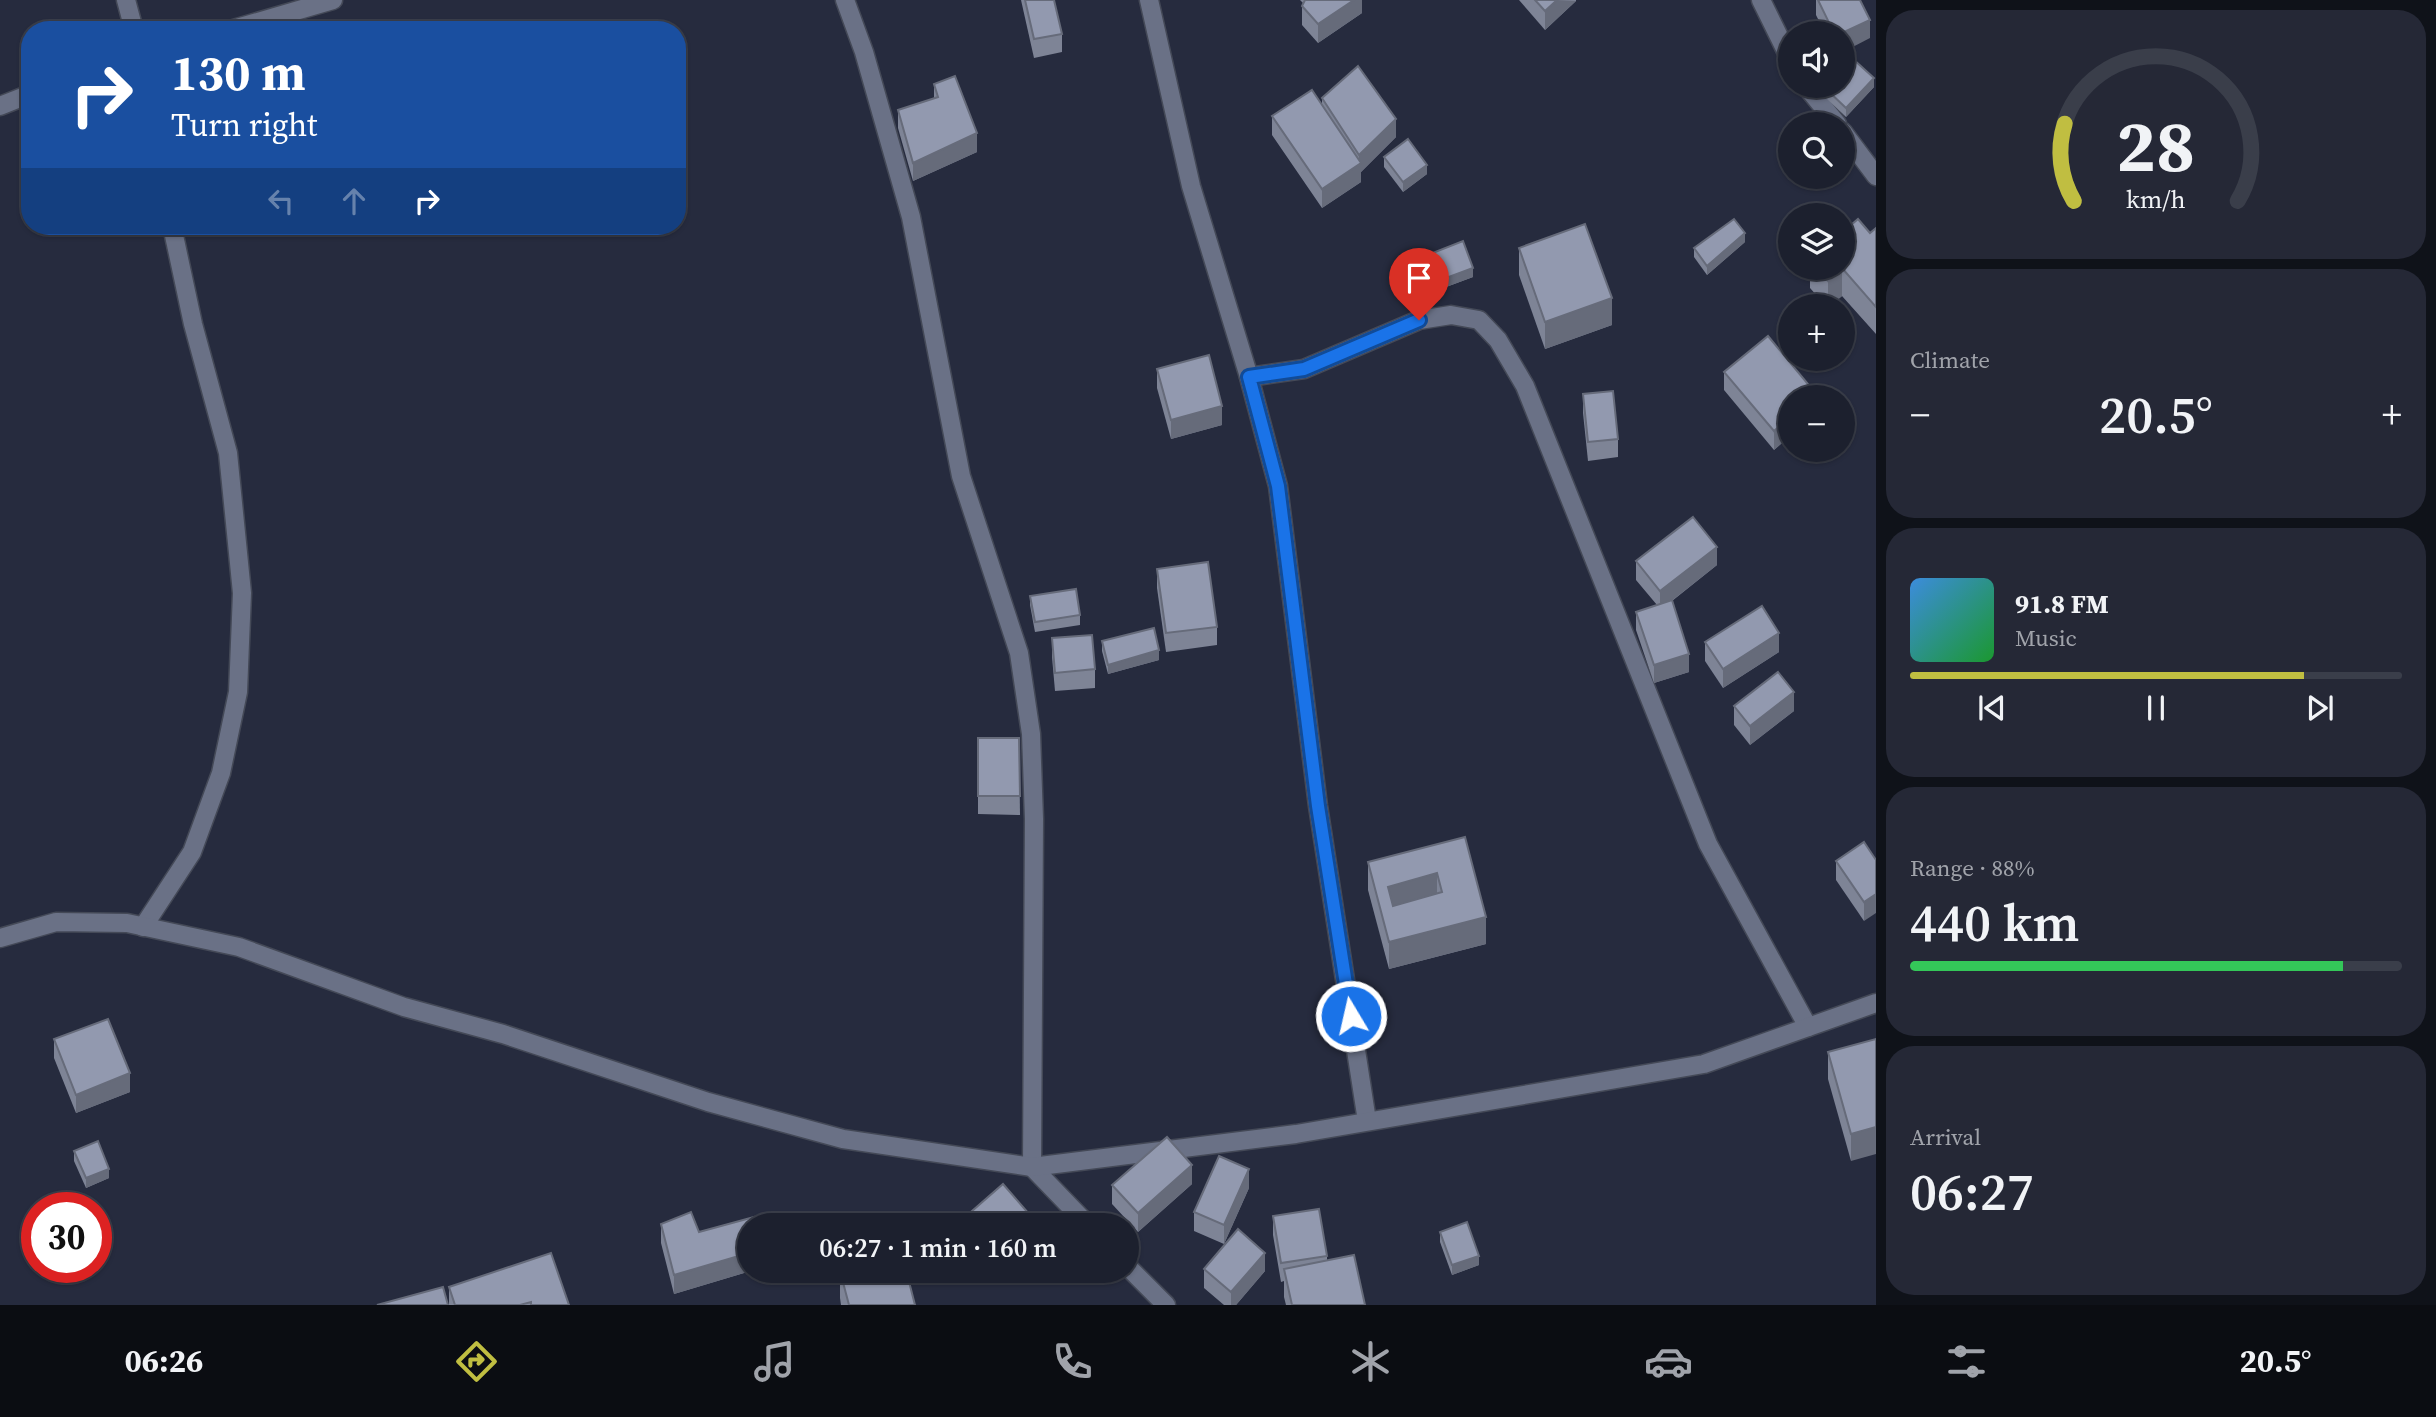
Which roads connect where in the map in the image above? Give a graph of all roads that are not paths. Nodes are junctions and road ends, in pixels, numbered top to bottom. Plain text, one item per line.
1 (126, 0) edge
2 (333, 0) edge
3 (845, 0) edge
4 (1149, 0) edge
5 (1761, 0) edge
6 (132, 21) edge
7 (261, 21) edge
8 (1778, 35) edge
9 (21, 98) edge
10 (1816, 98) edge
11 (0, 106) edge
12 (1827, 112) edge
13 (1855, 148) edge
14 (1876, 176) edge
15 (174, 235) edge
16 (1249, 377) junction
17 (144, 927) junction
18 (5, 933) edge
19 (1876, 1003) edge
20 (1808, 1027) junction
21 (1367, 1121) junction
22 (1032, 1167) junction
23 (1076, 1213) edge
24 (1139, 1278) edge
25 (1166, 1305) edge

1 - 6 street
2 - 7 street
3 - 22 street
4 - 16 street
5 - 8 street
9 - 11 street
10 - 12 street
13 - 14 street
15 - 17 street
16 - 20 street
16 - 21 street
17 - 18 street
17 - 22 street
19 - 20 street
20 - 21 street
21 - 22 street
22 - 23 street
24 - 25 street

